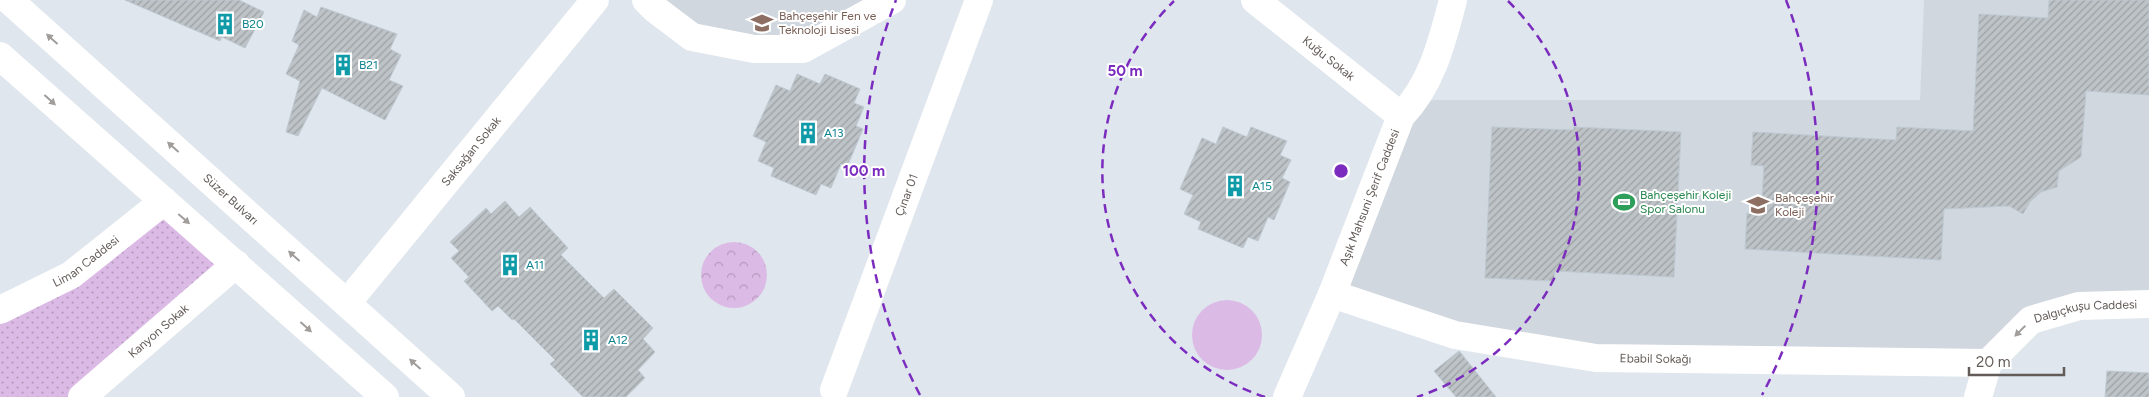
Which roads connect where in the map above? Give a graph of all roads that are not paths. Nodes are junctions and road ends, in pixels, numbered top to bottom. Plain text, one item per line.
1 (9, 0) edge
2 (595, 0) edge
3 (646, 0) edge
4 (892, 0) edge
5 (979, 0) edge
6 (1255, 0) edge
7 (1453, 0) edge
8 (0, 56) edge
9 (1401, 116) junction
10 (164, 201) junction
11 (236, 264) junction
12 (1332, 294) junction
13 (347, 303) junction
14 (2149, 304) edge
15 (0, 310) edge
16 (1988, 363) junction
17 (834, 390) dead end
18 (82, 397) edge
19 (385, 397) edge
20 (451, 397) edge
21 (1287, 397) edge
22 (1978, 397) edge

13 -> 1 street, Süzer Bulvarı
2 - 13 street, Saksağan Sokak
3 - 4 street
5 - 17 street, Çınar 01
6 - 9 street, Kuğu Sokak
7 - 9 street, Aşık Mahsuni Şerif Caddesi
8 -> 10 street
9 - 12 street, Aşık Mahsuni Şerif Caddesi
10 -> 11 street
10 - 15 street, Liman Caddesi
11 - 18 street, Kanyon Sokak
11 -> 19 street
12 - 16 street, Ebabil Sokağı
12 - 21 street, Aşık Mahsuni Şerif Caddesi
20 -> 13 street, Süzer Bulvarı
14 -> 16 street, Dalgıçkuşu Caddesi
16 - 22 street, Dalgıçkuşu Caddesi

